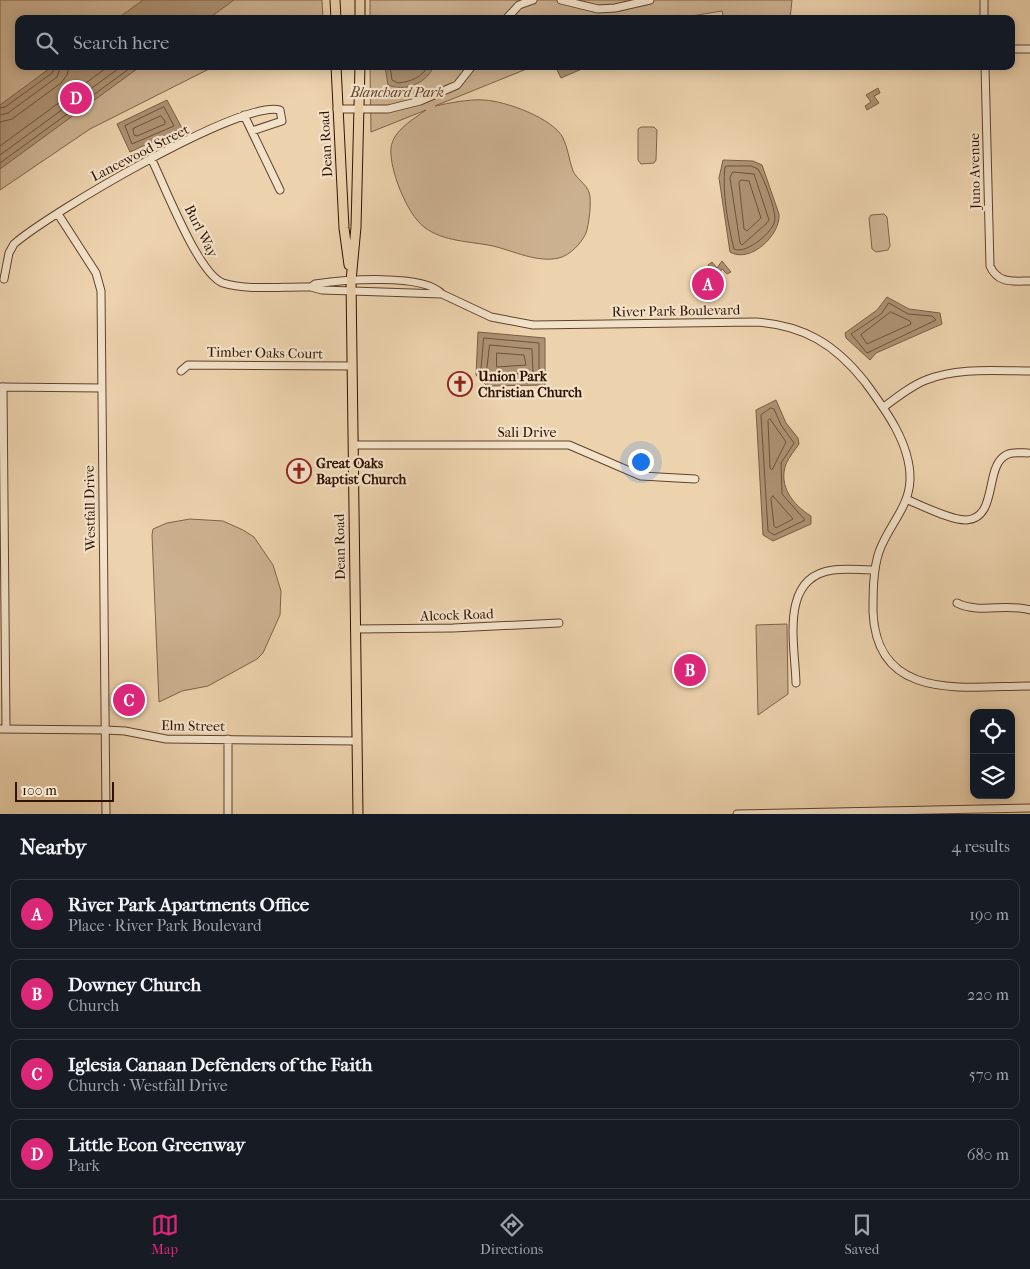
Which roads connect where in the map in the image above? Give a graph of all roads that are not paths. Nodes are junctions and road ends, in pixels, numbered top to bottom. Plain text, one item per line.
1 (335, 0) edge
2 (360, 0) edge
3 (533, 0) edge
4 (560, 0) edge
5 (650, 0) edge
6 (984, 0) edge
7 (336, 15) edge
8 (360, 15) edge
9 (510, 15) edge
10 (984, 15) edge
11 (1015, 49) edge
12 (1030, 49) edge
13 (336, 70) edge
14 (360, 70) edge
15 (469, 70) edge
16 (985, 70) edge
17 (338, 109) junction
18 (360, 109) junction
19 (244, 115) junction
20 (252, 131) junction
21 (151, 158) junction
22 (280, 190) dead end
23 (58, 214) junction
24 (4, 279) dead end
25 (351, 280) junction
26 (1030, 281) edge
27 (311, 287) junction
28 (351, 291) junction
29 (442, 294) junction
30 (352, 366) junction
31 (181, 371) dead end
32 (1030, 371) edge
33 (1, 387) edge
34 (102, 388) junction
35 (884, 407) junction
36 (353, 445) junction
37 (1028, 453) dead end
38 (695, 479) dead end
39 (908, 500) junction
40 (875, 570) junction
41 (957, 603) dead end
42 (1030, 610) edge
43 (558, 623) dead end
44 (355, 630) junction
45 (796, 683) dead end
46 (1030, 686) edge
47 (3, 729) edge
48 (105, 730) junction
49 (228, 739) junction
50 (357, 741) junction
51 (1030, 808) edge
52 (840, 813) edge
53 (106, 814) edge
54 (228, 814) edge
55 (358, 814) edge
56 (736, 814) edge

1 - 7 main road
2 - 8 main road
3 - 9 street
4 - 5 street
6 - 10 street
11 - 12 street
13 - 17 main road, Dean Road
14 - 18 main road, Dean Road
15 - 18 street
16 - 26 street, Juno Avenue
17 - 18 street
17 - 25 main road, Dean Road
18 - 25 main road, Dean Road
19 - 20 street
19 - 20 street, Lancewood Street
19 - 21 street, Lancewood Street
20 - 22 street
21 - 23 street, Lancewood Street
21 - 27 street, Burl Way
23 - 24 street, Lancewood Street
23 - 34 street, Westfall Drive
25 - 27 street, Burl Way
25 - 28 main road, Dean Road
25 - 29 street, River Park Boulevard
27 - 28 street, Burl Way
28 - 29 street, River Park Boulevard
28 - 30 main road, Dean Road
29 - 35 street, River Park Boulevard
30 - 31 street, Timber Oaks Court
30 - 36 main road, Dean Road
32 - 35 street
33 - 34 street
33 - 47 street
34 - 48 street, Westfall Drive
35 - 39 street, River Park Boulevard
36 - 38 street, Sali Drive
36 - 44 main road, Dean Road
37 - 39 street
39 - 40 street, River Park Boulevard
40 - 45 street
40 - 46 street, River Park Boulevard
41 - 42 street
43 - 44 street, Alcock Road
44 - 50 main road, Dean Road
47 - 48 street, Elm Street
48 - 49 street, Elm Street
48 - 53 street, Westfall Drive
49 - 50 street, Elm Street
49 - 54 street
50 - 55 main road, Dean Road
51 - 52 street
52 - 56 street

